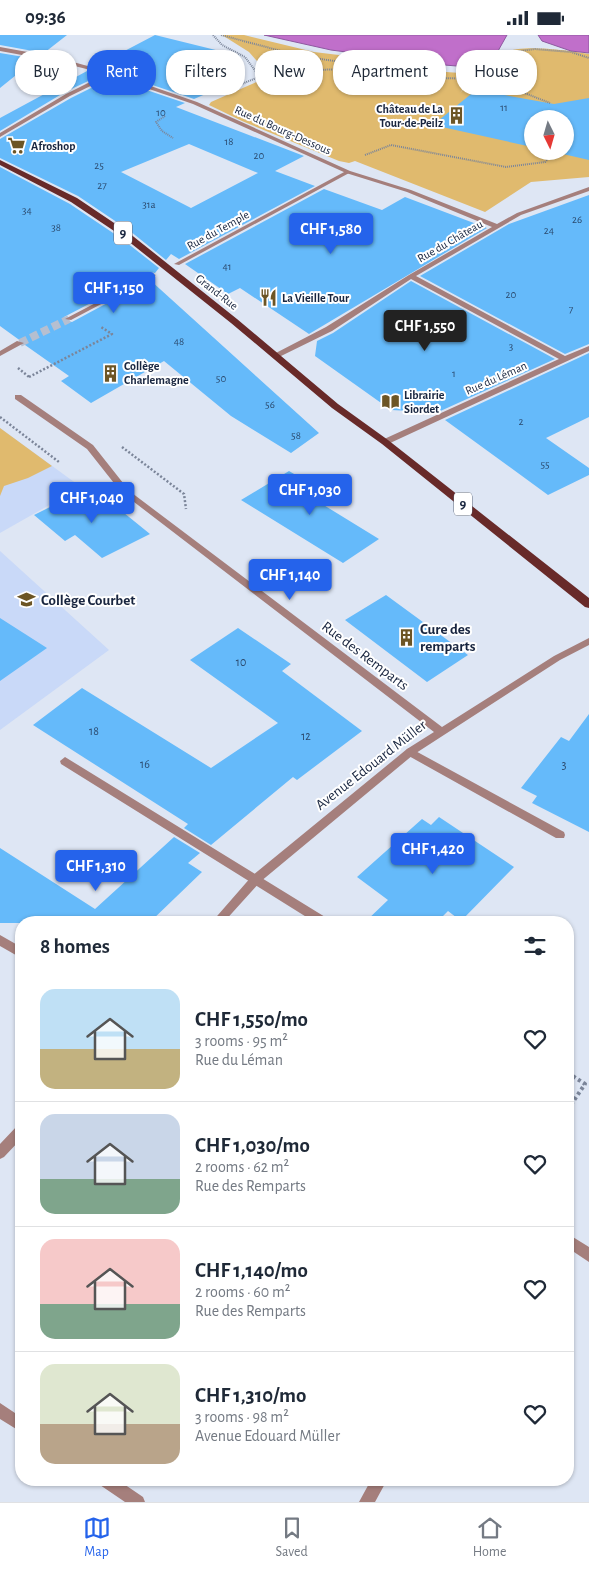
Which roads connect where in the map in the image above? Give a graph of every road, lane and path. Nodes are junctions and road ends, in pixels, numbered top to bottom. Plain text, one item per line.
1 (213, 35) edge
2 (221, 35) edge
3 (0, 49) edge
4 (589, 58) edge
5 (333, 61) edge
6 (87, 68) edge
7 (255, 69) edge
8 (446, 77) edge
9 (255, 79) edge
10 (87, 86) edge
11 (156, 90) edge
12 (530, 95) edge
13 (195, 103) junction
14 (550, 103) dead end
15 (387, 107) dead end
16 (378, 115) dead end
17 (0, 135) edge
18 (547, 160) edge
19 (0, 162) edge
20 (348, 172) junction
21 (589, 189) edge
22 (496, 226) junction
23 (177, 264) dead end
24 (153, 275) dead end
25 (411, 276) junction
26 (80, 313) junction
27 (69, 319) tunnel mouth
28 (20, 343) tunnel mouth
29 (589, 348) edge
30 (0, 353) edge
31 (276, 355) junction
32 (564, 359) junction
33 (29, 377) dead end
34 (18, 397) dead end
35 (0, 417) edge
36 (385, 442) junction
37 (59, 462) dead end
38 (589, 604) edge
39 (589, 641) edge
40 (440, 731) junction
41 (410, 752) junction
42 (65, 761) dead end
43 (560, 835) dead end
44 (256, 879) junction
45 (222, 916) edge
46 (315, 916) edge
47 (0, 940) edge
48 (15, 949) edge
49 (574, 1077) edge
50 (574, 1100) edge
51 (15, 1137) edge
52 (0, 1153) edge
53 (574, 1244) edge
54 (589, 1255) edge
55 (0, 1411) edge
56 (15, 1421) edge
57 (114, 1486) edge
58 (376, 1486) edge
59 (138, 1502) edge
60 (366, 1502) edge

1 - 7 path
2 - 5 path
3 - 6 street, Rue du Bourg-Dessous
4 - 8 path
9 - 13 path
10 - 17 street
11 - 13 street, Rue du Bourg-Dessous
12 - 14 path
13 - 20 street, Rue du Bourg-Dessous
15 - 16 path
18 - 20 path
19 - 31 main road, Grand-Rue / 9
20 - 22 street, Rue du Bourg-Dessous
20 - 23 street, Rue du Temple
21 - 22 street, Rue du Château
22 - 25 street, Rue du Château
24 - 26 street
25 - 31 street, Rue du Château
25 - 32 street
26 - 27 street
26 - 33 path
28 - 30 street
29 - 32 street, Rue du Léman
31 - 36 main road, Grand-Rue / 9
32 - 36 street, Rue du Léman
34 - 40 street, Rue des Remparts
35 - 37 path
36 - 38 main road, 9
39 - 40 street, Avenue Edouard Müller
40 - 41 street, Avenue Edouard Müller
41 - 43 street
41 - 44 street, Avenue Edouard Müller
42 - 44 street
44 - 45 street, Avenue Edouard Müller
44 - 46 street
47 - 48 street
49 - 50 path
51 - 52 street
53 - 54 street
55 - 56 street
57 - 59 street
58 - 60 street

